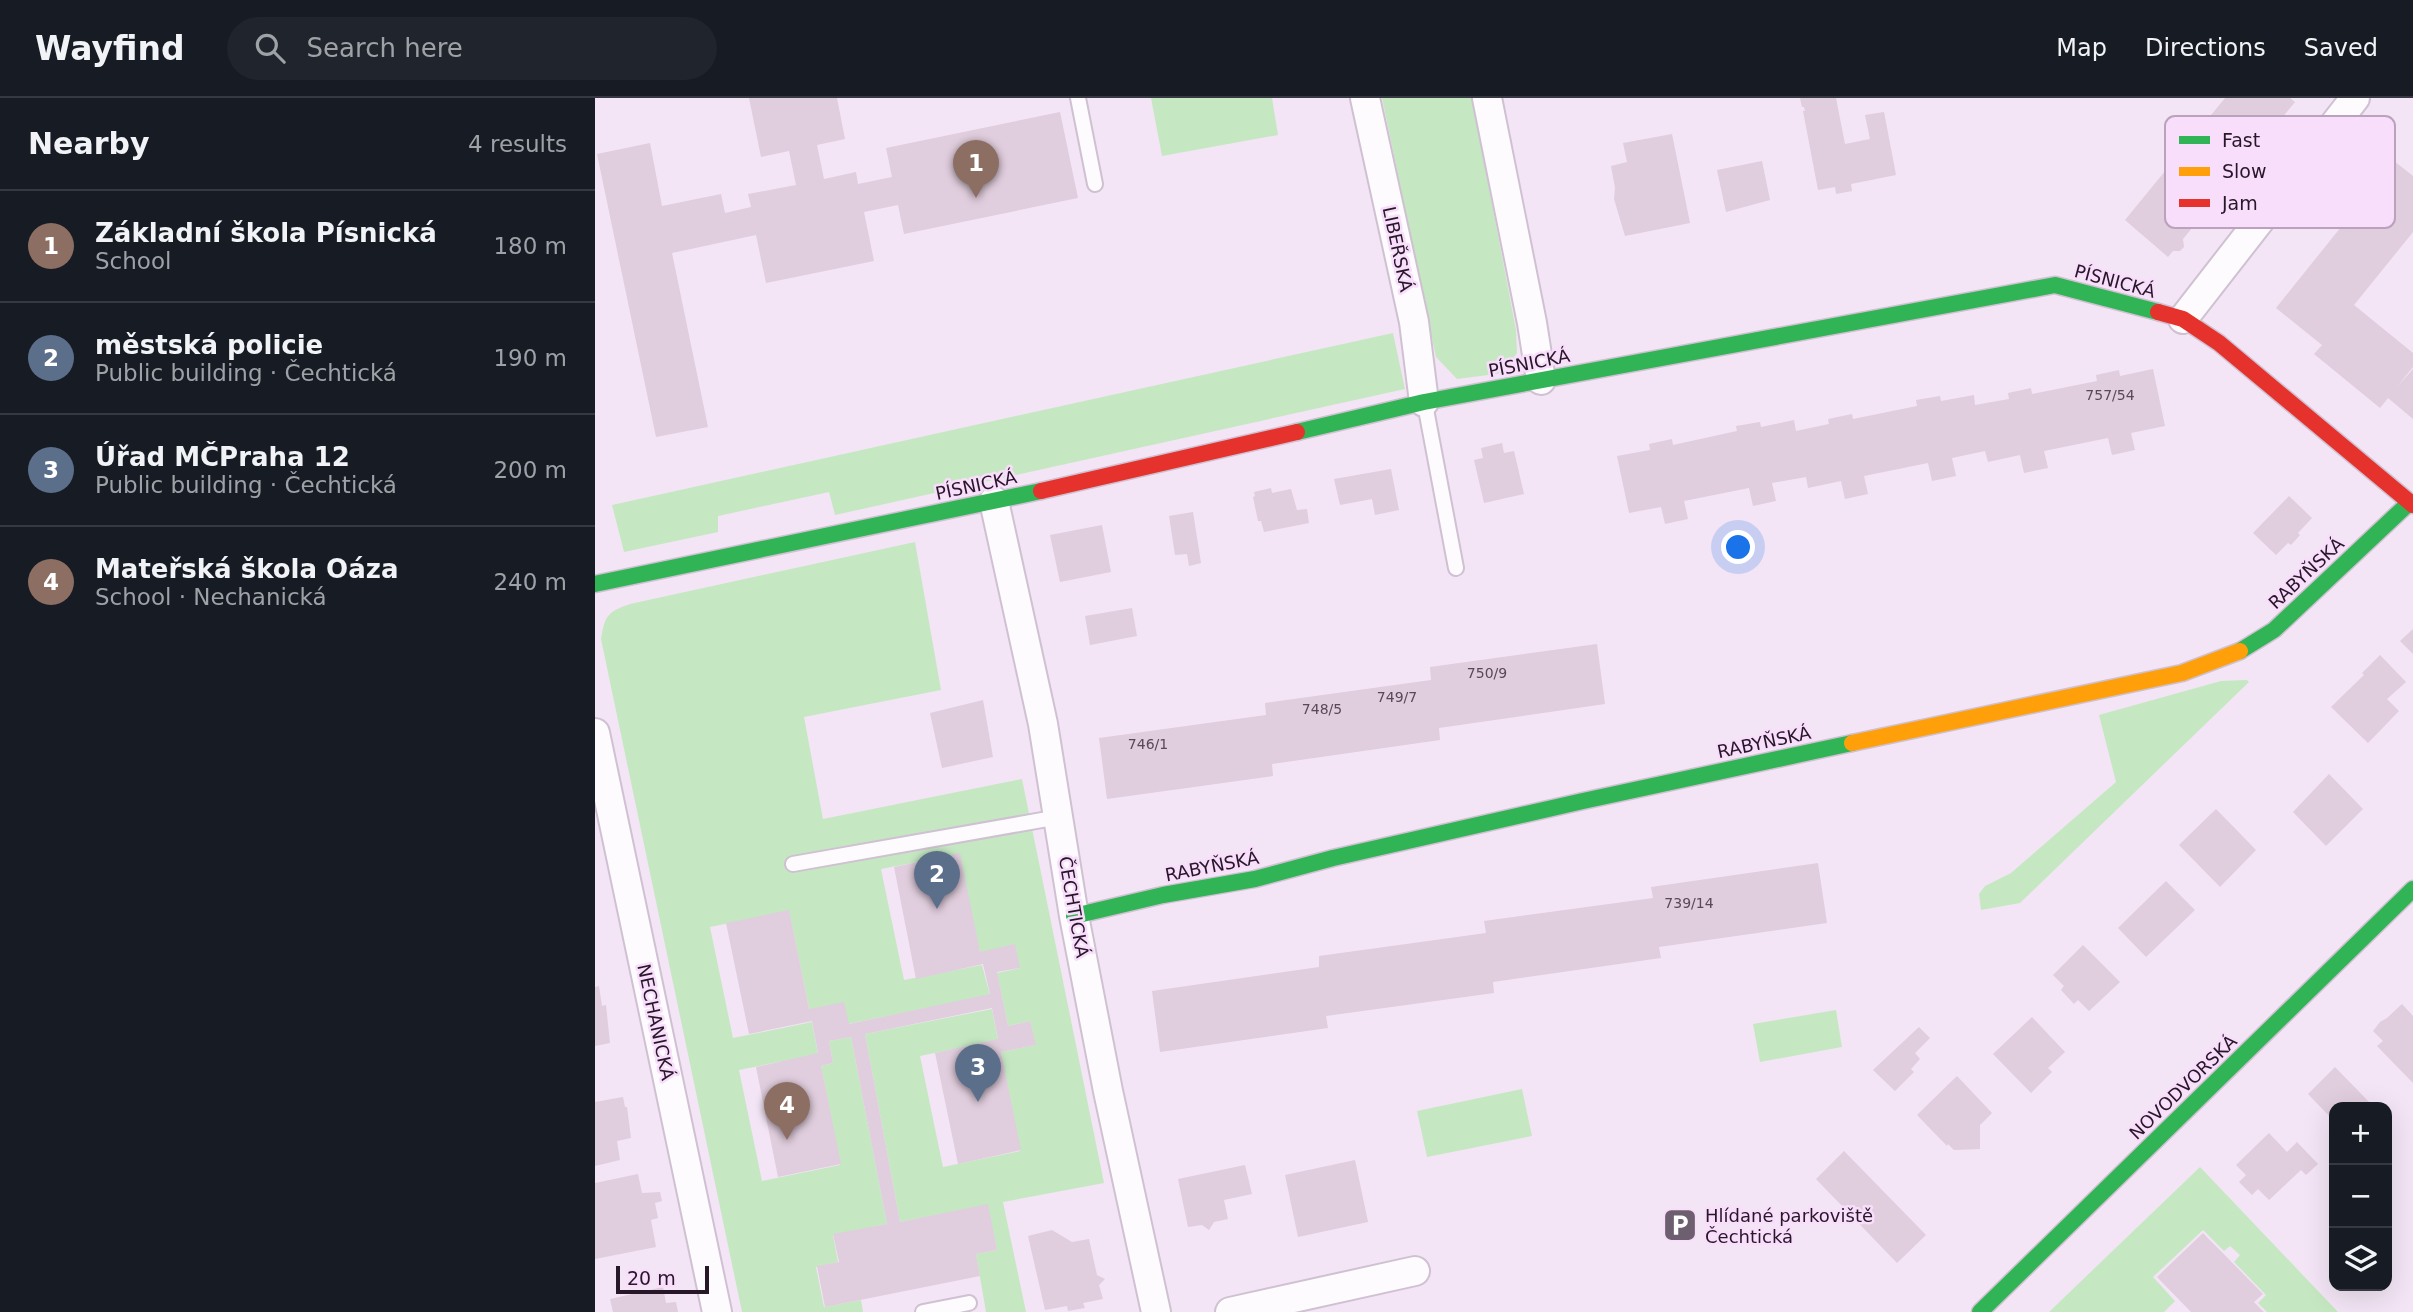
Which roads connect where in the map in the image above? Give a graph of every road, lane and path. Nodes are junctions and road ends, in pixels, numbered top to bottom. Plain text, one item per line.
1 (1078, 98) edge
2 (1365, 98) edge
3 (1487, 98) edge
4 (2355, 98) edge
5 (2341, 116) edge
6 (1095, 184) dead end
7 (2254, 228) edge
8 (2183, 319) junction
9 (1541, 380) junction
10 (1424, 402) junction
11 (994, 501) junction
12 (2411, 503) edge
13 (1456, 568) dead end
14 (595, 584) edge
15 (595, 733) edge
16 (1059, 817) junction
17 (793, 864) dead end
18 (2413, 889) edge
19 (1074, 916) junction
20 (1415, 1271) dead end
21 (969, 1303) dead end
22 (717, 1312) edge
23 (923, 1312) edge
24 (1156, 1312) edge
25 (1230, 1312) edge
26 (1980, 1312) edge

1 - 6 lane
2 - 10 street, LIBEŘSKÁ
3 - 9 street
4 - 5 street
7 - 8 street
8 - 9 street, PÍSNICKÁ
8 - 12 street, PÍSNICKÁ
9 - 10 street, PÍSNICKÁ
10 - 11 street, PÍSNICKÁ
10 - 13 lane
11 - 14 street, PÍSNICKÁ
11 - 16 street, ČECHTICKÁ
12 - 19 street, RABYŇSKÁ
15 - 22 street, NECHANICKÁ
16 - 17 lane
16 - 19 street, ČECHTICKÁ
18 - 26 street, NOVODVORSKÁ
19 - 24 street, ČECHTICKÁ
20 - 25 street
21 - 23 lane

